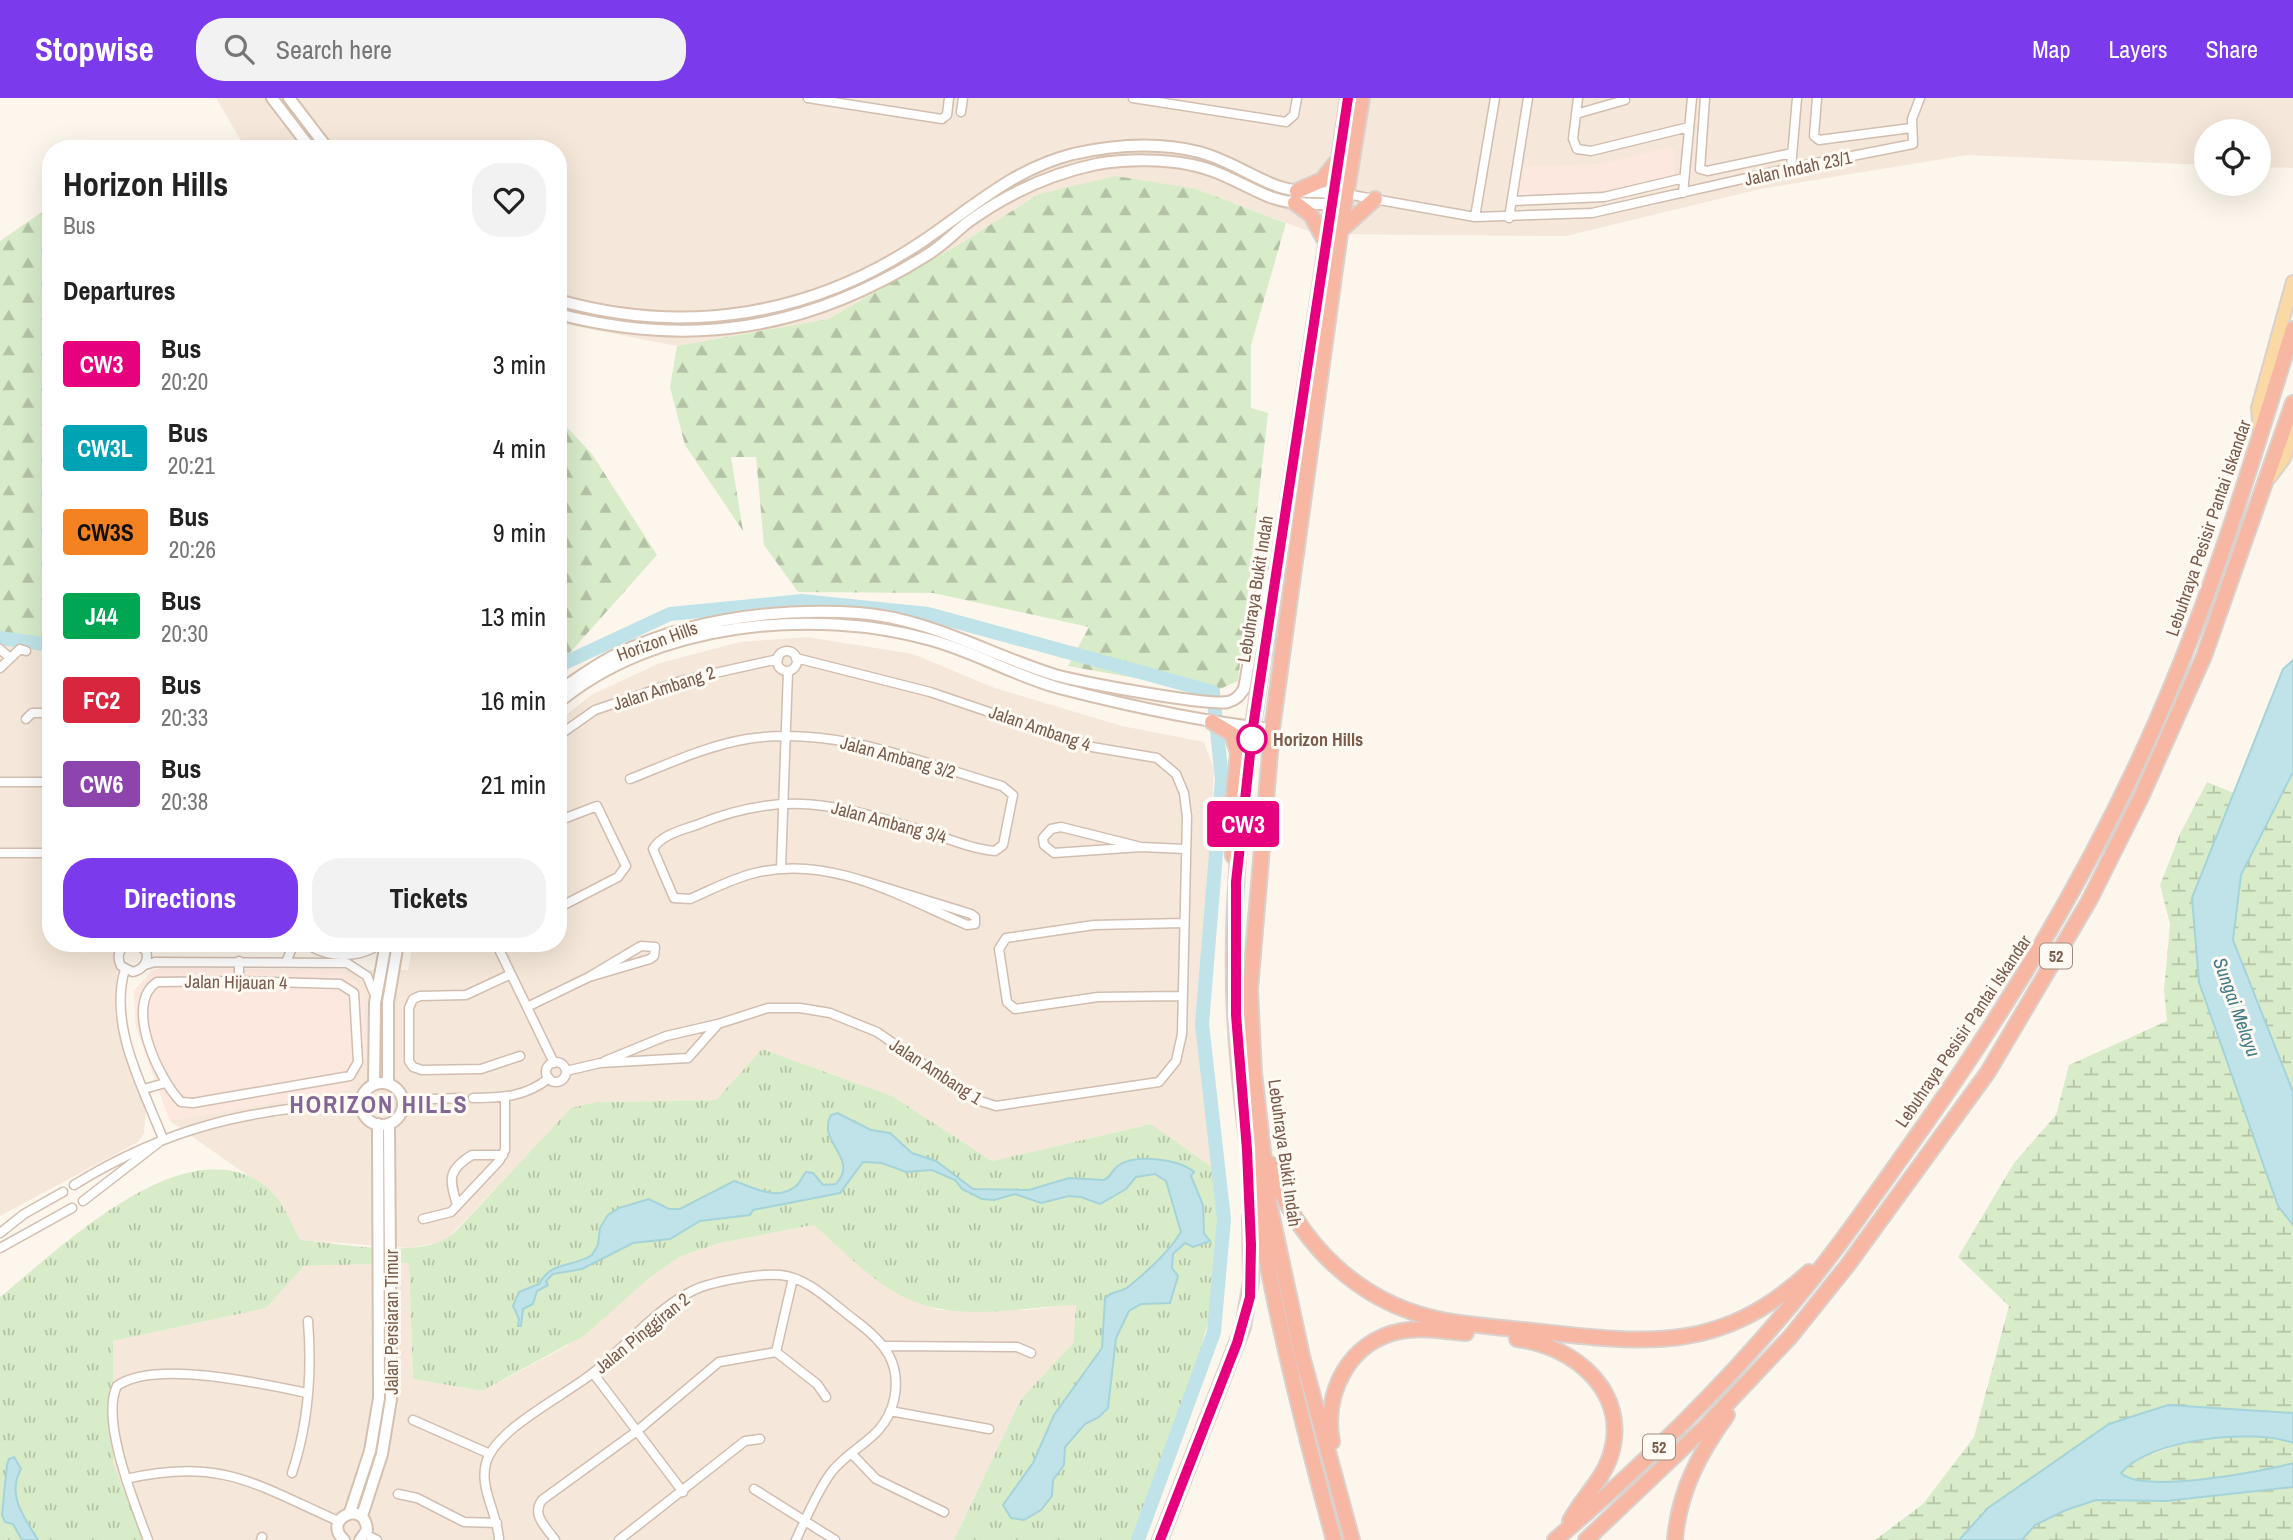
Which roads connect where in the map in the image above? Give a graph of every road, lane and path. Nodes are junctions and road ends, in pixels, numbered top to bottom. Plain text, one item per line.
1 (272, 98) edge
2 (289, 98) edge
3 (808, 98) edge
4 (949, 98) edge
5 (963, 98) edge
6 (1133, 98) edge
7 (1197, 98) edge
8 (1297, 98) edge
9 (1348, 98) edge
10 (1362, 98) edge
11 (1495, 98) edge
12 (1528, 98) edge
13 (1578, 98) edge
14 (1692, 98) edge
15 (1704, 98) edge
16 (1797, 98) edge
17 (1817, 98) edge
18 (1920, 98) edge
19 (1625, 100) edge
20 (846, 101) edge
21 (1195, 108) junction
22 (961, 112) dead end
23 (1576, 114) junction
24 (1689, 127) junction
25 (1911, 128) junction
26 (304, 140) edge
27 (321, 140) edge
28 (1792, 153) junction
29 (1339, 158) junction
30 (1791, 168) junction
31 (1684, 177) junction
32 (1683, 193) junction
33 (1296, 197) junction
34 (1343, 199) junction
35 (1375, 199) junction
36 (1512, 201) junction
37 (1475, 217) junction
38 (1509, 218) junction
39 (1341, 230) junction
40 (1325, 240) junction
41 (2293, 282) edge
42 (567, 302) edge
43 (567, 316) edge
44 (2293, 329) edge
45 (2293, 403) edge
46 (2293, 431) edge
47 (2260, 439) junction
48 (2265, 484) junction
49 (1278, 565) junction
50 (0, 649) edge
51 (26, 651) dead end
52 (10, 658) junction
53 (796, 658) junction
54 (778, 659) junction
55 (0, 668) edge
56 (788, 671) junction
57 (567, 685) edge
58 (567, 697) edge
59 (42, 713) edge
60 (26, 719) dead end
61 (1212, 722) junction
62 (1253, 727) junction
63 (1272, 729) junction
64 (567, 730) edge
65 (786, 736) junction
66 (630, 779) dead end
67 (0, 782) edge
68 (42, 782) edge
69 (782, 804) junction
70 (567, 818) edge
71 (1141, 847) junction
72 (1185, 849) junction
73 (995, 851) joint
74 (0, 853) edge
75 (42, 853) edge
76 (781, 868) junction
77 (861, 880) junction
78 (1236, 882) junction
79 (567, 903) edge
80 (1183, 923) junction
81 (121, 952) edge
82 (146, 952) edge
83 (290, 952) edge
84 (321, 952) edge
85 (365, 952) edge
86 (384, 952) edge
87 (396, 952) edge
88 (500, 952) edge
89 (287, 960) junction
90 (239, 961) junction
91 (145, 965) junction
92 (124, 969) junction
93 (511, 974) junction
94 (589, 977) junction
95 (239, 981) junction
96 (1181, 996) junction
97 (375, 1003) junction
98 (527, 1007) junction
99 (718, 1024) junction
100 (520, 1056) dead end
101 (554, 1063) junction
102 (600, 1063) junction
103 (566, 1071) junction
104 (549, 1079) junction
105 (1159, 1082) joint
106 (165, 1083) junction
107 (374, 1084) junction
108 (388, 1084) junction
109 (144, 1089) junction
110 (460, 1098) dead end
111 (474, 1098) dead end
112 (505, 1098) junction
113 (403, 1100) junction
114 (361, 1102) junction
115 (383, 1124) junction
116 (1259, 1125) junction
117 (163, 1139) junction
118 (1247, 1150) junction
119 (503, 1155) junction
120 (74, 1185) dead end
121 (63, 1192) dead end
122 (83, 1201) dead end
123 (457, 1205) junction
124 (72, 1208) dead end
125 (423, 1219) dead end
126 (0, 1233) edge
127 (0, 1248) edge
128 (1828, 1258) junction
129 (793, 1278) junction
130 (308, 1321) dead end
131 (886, 1346) junction
132 (776, 1352) junction
133 (1031, 1353) dead end
134 (593, 1373) junction
135 (1744, 1387) junction
136 (307, 1393) junction
137 (825, 1397) dead end
138 (890, 1411) junction
139 (413, 1420) dead end
140 (989, 1429) dead end
141 (637, 1431) junction
142 (760, 1438) dead end
143 (490, 1454) junction
144 (852, 1454) junction
145 (292, 1473) dead end
146 (126, 1479) junction
147 (1336, 1479) junction
148 (754, 1489) dead end
149 (682, 1492) junction
150 (398, 1494) dead end
151 (350, 1512) junction
152 (944, 1512) dead end
153 (362, 1516) junction
154 (338, 1521) junction
155 (804, 1522) junction
156 (496, 1524) junction
157 (1560, 1536) edge
158 (363, 1537) edge
159 (341, 1539) edge
160 (148, 1540) edge
161 (377, 1540) edge
162 (499, 1540) edge
163 (555, 1540) edge
164 (619, 1540) edge
165 (796, 1540) edge
166 (835, 1540) edge
167 (1160, 1540) edge
168 (1334, 1540) edge
169 (1352, 1540) edge
170 (1587, 1540) edge
171 (1675, 1540) edge

1 - 26 street
2 - 27 street
3 - 20 street
4 - 20 street
5 - 22 street
6 - 21 street
7 - 21 street
8 - 21 street
9 - 29 highway, Lebuhraya Bukit Indah
10 - 34 highway, Lebuhraya Bukit Indah
11 - 37 street
12 - 36 street
13 - 23 street
14 - 24 street
15 - 28 street
16 - 28 street
17 - 25 street
18 - 25 street
19 - 23 street
23 - 24 street
24 - 31 street
25 - 30 street, Jalan Indah 23/1
28 - 30 street
29 - 33 highway
29 - 34 highway, Lebuhraya Bukit Indah
30 - 32 street, Jalan Indah 23/1
31 - 32 street
31 - 36 street
32 - 38 street, Jalan Indah 23/1
33 - 34 street
33 - 40 highway
33 - 42 street
33 - 43 street
34 - 35 street, Jalan Indah 23/1
34 - 39 highway, Lebuhraya Bukit Indah
34 - 40 highway, Lebuhraya Bukit Indah
35 - 37 street, Jalan Indah 23/1
35 - 39 highway
36 - 38 street
37 - 38 street, Jalan Indah 23/1
39 - 63 highway, Lebuhraya Bukit Indah
40 - 49 highway, Lebuhraya Bukit Indah
41 - 47 main road
44 - 47 highway, Lebuhraya Pesisir Pantai Iskandar / 52
45 - 48 highway, Lebuhraya Pesisir Pantai Iskandar / 52
46 - 48 main road
47 - 128 highway, Lebuhraya Pesisir Pantai Iskandar / 52
48 - 135 highway, Lebuhraya Pesisir Pantai Iskandar / 52
49 - 57 street, Horizon Hills
49 - 62 highway, Lebuhraya Bukit Indah
50 - 52 street
51 - 52 street
52 - 55 street
53 - 54 street
53 - 56 street
53 - 72 street, Jalan Ambang 4
54 - 56 street
54 - 64 street, Jalan Ambang 2
56 - 65 street
58 - 61 street, Horizon Hills
59 - 60 street
61 - 62 street, Horizon Hills
61 - 78 highway
62 - 63 street, Horizon Hills
62 - 78 highway, Lebuhraya Bukit Indah
63 - 116 highway, Lebuhraya Bukit Indah
65 - 66 street, Jalan Ambang 3/2
65 - 69 street
65 - 73 street, Jalan Ambang 3/2
67 - 68 street
69 - 73 street, Jalan Ambang 3/4
69 - 76 street
69 - 76 street, Jalan Ambang 3/4
70 - 79 street
71 - 71 street
71 - 72 street
72 - 80 street, Jalan Ambang 4
74 - 75 street
76 - 77 street
77 - 77 street
78 - 118 highway, Lebuhraya Bukit Indah
80 - 96 street, Jalan Ambang 4
80 - 96 street
81 - 92 street
82 - 91 street
83 - 89 street
84 - 85 street
86 - 97 street
87 - 108 street
88 - 93 street
89 - 90 street
89 - 97 street
90 - 91 street
90 - 95 street
91 - 92 street
92 - 109 street
93 - 98 street
93 - 100 street
94 - 94 street
94 - 98 street
95 - 106 street, Jalan Hijauan 4
95 - 106 street, Jalan Hijauan 4
96 - 105 street, Jalan Ambang 4
97 - 107 street
98 - 101 street
99 - 102 street, Jalan Ambang 1
99 - 102 street, Jalan Ambang 1
99 - 105 street, Jalan Ambang 1
101 - 103 street
101 - 104 street
102 - 103 street, Jalan Ambang 1
103 - 104 street
104 - 112 street
106 - 109 street
107 - 108 street
107 - 114 street
108 - 113 street
109 - 117 street
110 - 113 street
111 - 112 street
112 - 119 street
113 - 115 street
114 - 115 street
114 - 117 street
115 - 151 street, Jalan Persiaran Timur
115 - 153 street, Jalan Persiaran Timur
116 - 128 highway
116 - 147 highway, Lebuhraya Bukit Indah
117 - 120 street
117 - 122 street
118 - 167 highway
118 - 168 highway, Lebuhraya Bukit Indah
119 - 123 street
119 - 123 street
121 - 126 street
123 - 125 street
124 - 127 street
128 - 157 highway, Lebuhraya Pesisir Pantai Iskandar / 52
129 - 131 street
129 - 132 street
129 - 134 street, Jalan Pinggiran 2
130 - 136 street
131 - 133 street
131 - 138 street
132 - 137 street
132 - 141 street
134 - 141 street
134 - 143 street, Jalan Pinggiran 2
135 - 170 highway, Lebuhraya Pesisir Pantai Iskandar / 52
135 - 171 highway
136 - 145 street
136 - 146 street
138 - 140 street
138 - 144 street
139 - 143 street
141 - 149 street
141 - 163 street
142 - 149 street
143 - 156 street
144 - 152 street
144 - 155 street
146 - 154 street
146 - 160 street
147 - 157 highway
147 - 169 highway, Lebuhraya Bukit Indah
148 - 155 street
149 - 164 street
150 - 156 street
151 - 153 street
151 - 154 street
153 - 158 street, Jalan Persiaran Timur
154 - 159 street
155 - 165 street
155 - 166 street
156 - 162 street
158 - 161 street

